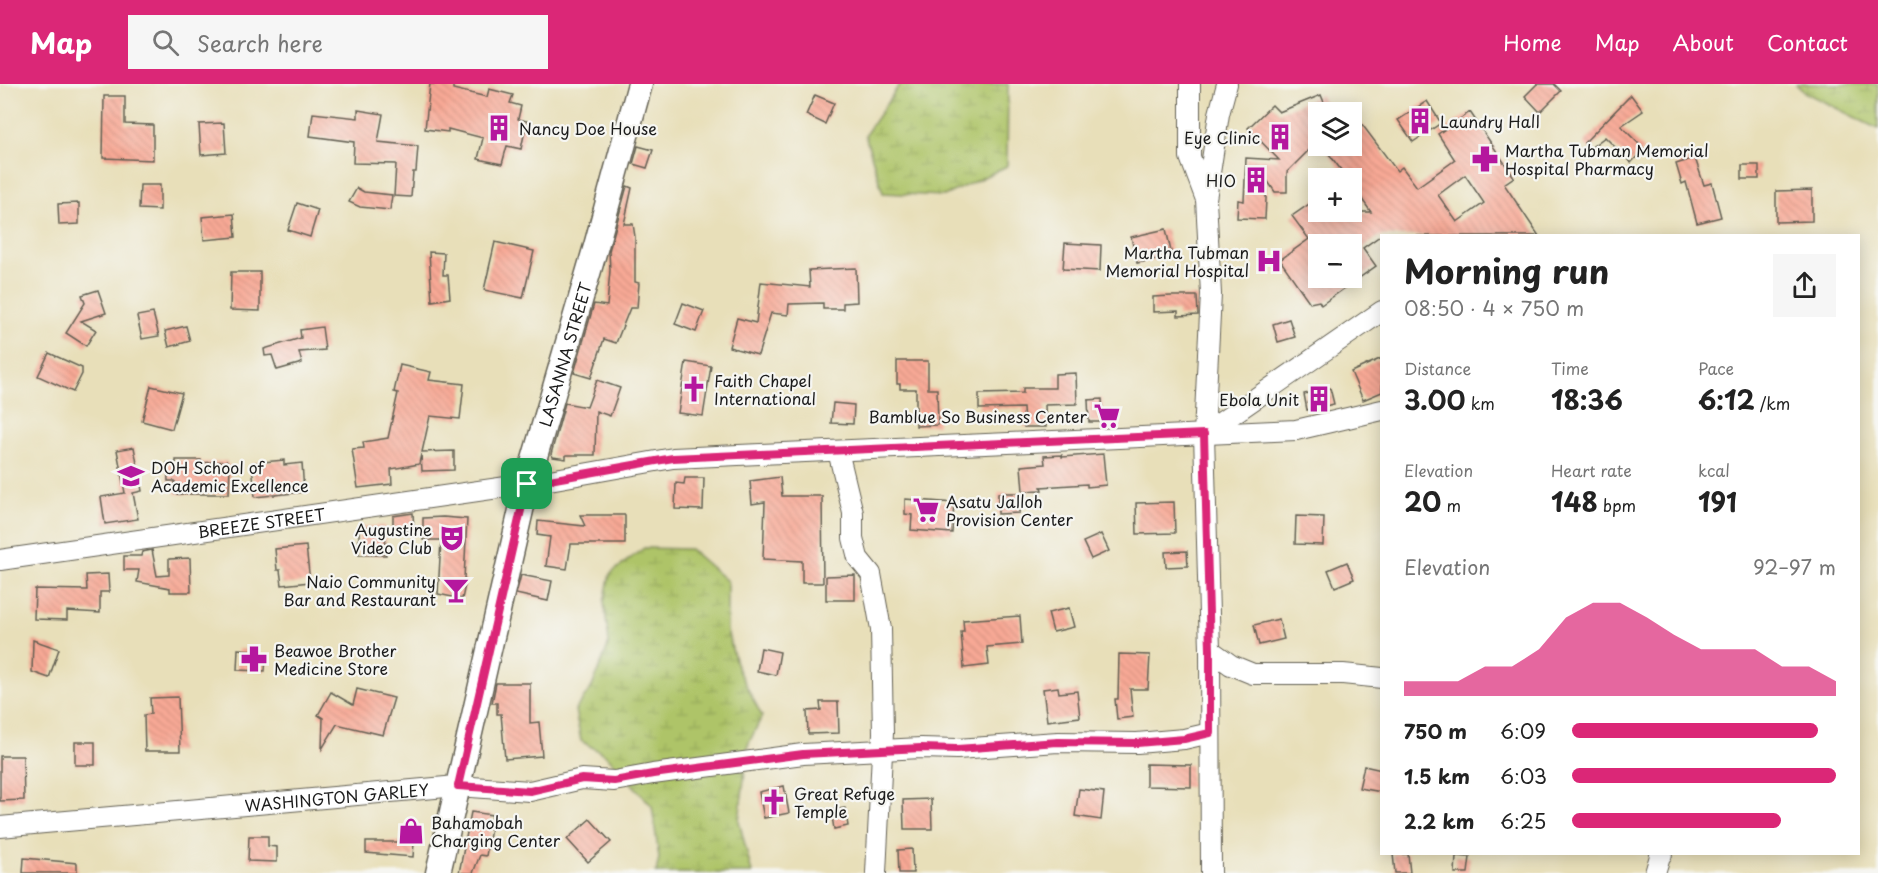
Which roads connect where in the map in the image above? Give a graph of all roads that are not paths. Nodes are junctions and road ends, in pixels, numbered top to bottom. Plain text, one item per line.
1 (640, 84) edge
2 (1190, 84) edge
3 (1227, 84) edge
4 (1206, 199) junction
5 (1380, 312) edge
6 (1380, 410) edge
7 (1204, 434) junction
8 (837, 451) junction
9 (527, 484) junction
10 (0, 560) edge
11 (1210, 650) junction
12 (1380, 678) edge
13 (1210, 733) junction
14 (882, 750) junction
15 (458, 786) junction
16 (0, 827) edge
17 (1662, 855) edge
18 (438, 873) edge
19 (876, 873) edge
20 (1211, 873) edge
21 (1655, 873) edge

1 - 9 street, LASANNA STREET
2 - 4 street
3 - 4 street
4 - 7 street
5 - 7 street
6 - 7 street, BREEZE STREET
7 - 8 street, BREEZE STREET
7 - 11 street
8 - 9 street, BREEZE STREET
8 - 14 street
9 - 10 street, BREEZE STREET
9 - 15 street, LASANNA STREET
11 - 12 street
11 - 13 street
13 - 14 street, WASHINGTON GARLEY
13 - 20 street
14 - 15 street, WASHINGTON GARLEY
14 - 19 street
15 - 16 street, WASHINGTON GARLEY
15 - 18 street, LASANNA STREET
17 - 21 street

